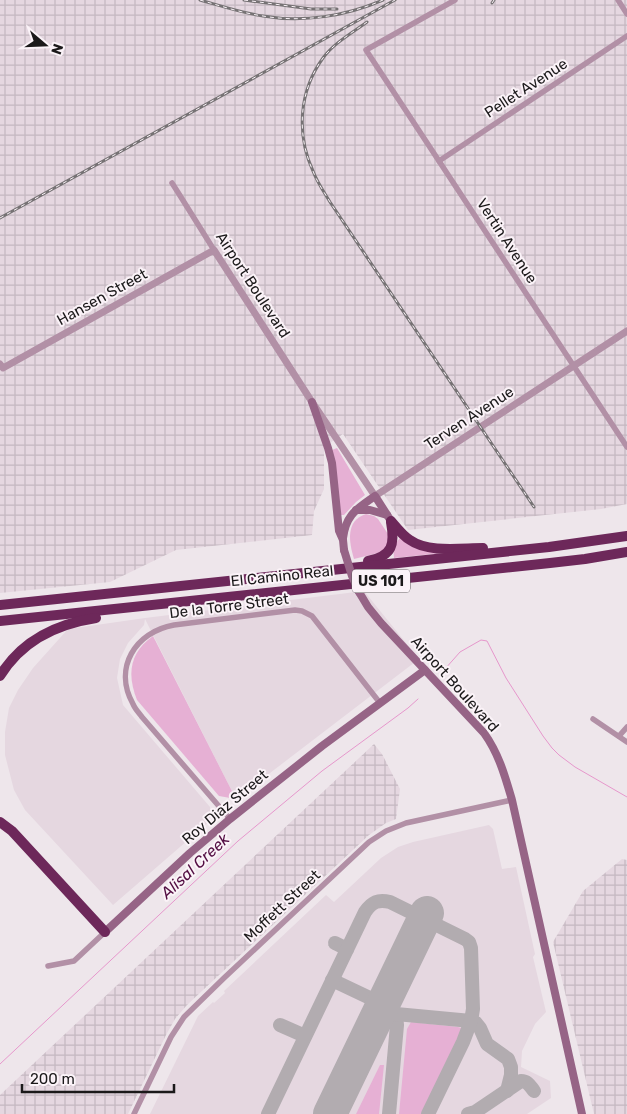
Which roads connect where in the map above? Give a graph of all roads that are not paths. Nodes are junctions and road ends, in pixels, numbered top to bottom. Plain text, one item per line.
1 (455, 0) edge
2 (618, 0) edge
3 (627, 14) edge
4 (627, 36) edge
5 (439, 160) junction
6 (172, 183) dead end
7 (214, 250) junction
8 (627, 331) edge
9 (574, 366) junction
10 (1, 367) edge
11 (312, 402) junction
12 (627, 446) edge
13 (375, 496) junction
14 (356, 510) junction
15 (389, 518) junction
16 (627, 536) edge
17 (343, 540) junction
18 (549, 547) junction
19 (627, 552) edge
20 (307, 572) junction
21 (0, 605) edge
22 (135, 607) junction
23 (0, 622) edge
24 (425, 670) junction
25 (0, 676) edge
26 (380, 703) junction
27 (593, 719) dead end
28 (627, 727) edge
29 (619, 736) junction
30 (627, 742) edge
31 (512, 800) junction
32 (0, 812) edge
33 (230, 819) junction
34 (0, 822) edge
35 (12, 831) junction
36 (105, 932) junction
37 (48, 966) dead end
38 (134, 1114) edge
39 (582, 1114) edge

1 - 5 street, Vertin Avenue
2 - 3 street
4 - 5 street, Pellet Avenue
5 - 9 street, Vertin Avenue
6 - 7 street, Airport Boulevard
7 - 10 street, Hansen Street
7 - 11 street, Airport Boulevard
8 - 9 street, Terven Avenue
9 - 12 street, Vertin Avenue
9 - 13 street, Terven Avenue
11 - 13 street, Airport Boulevard
11 - 17 main road, Airport Boulevard
13 - 14 main road, Terven Avenue
13 - 15 main road
14 - 15 main road
14 - 17 main road, Terven Avenue
15 - 18 highway
15 - 20 highway
16 - 18 highway, El Camino Real / US 101
17 - 24 main road, Airport Boulevard, bridge
18 - 20 highway, El Camino Real / US 101
19 - 22 highway, El Camino Real / US 101
20 - 21 highway, El Camino Real / US 101
22 - 23 highway, El Camino Real / US 101
22 - 25 highway
24 - 26 main road, Roy Diaz Street
24 - 31 main road, Airport Boulevard
26 - 33 main road, Roy Diaz Street
26 - 33 street, De la Torre Street
27 - 29 street
28 - 29 street
29 - 30 street
31 - 38 street, Moffett Street
31 - 39 main road, Airport Boulevard
32 - 35 highway
33 - 36 main road, Roy Diaz Street
34 - 35 highway
35 - 36 highway
36 - 37 street, Roy Diaz Street

